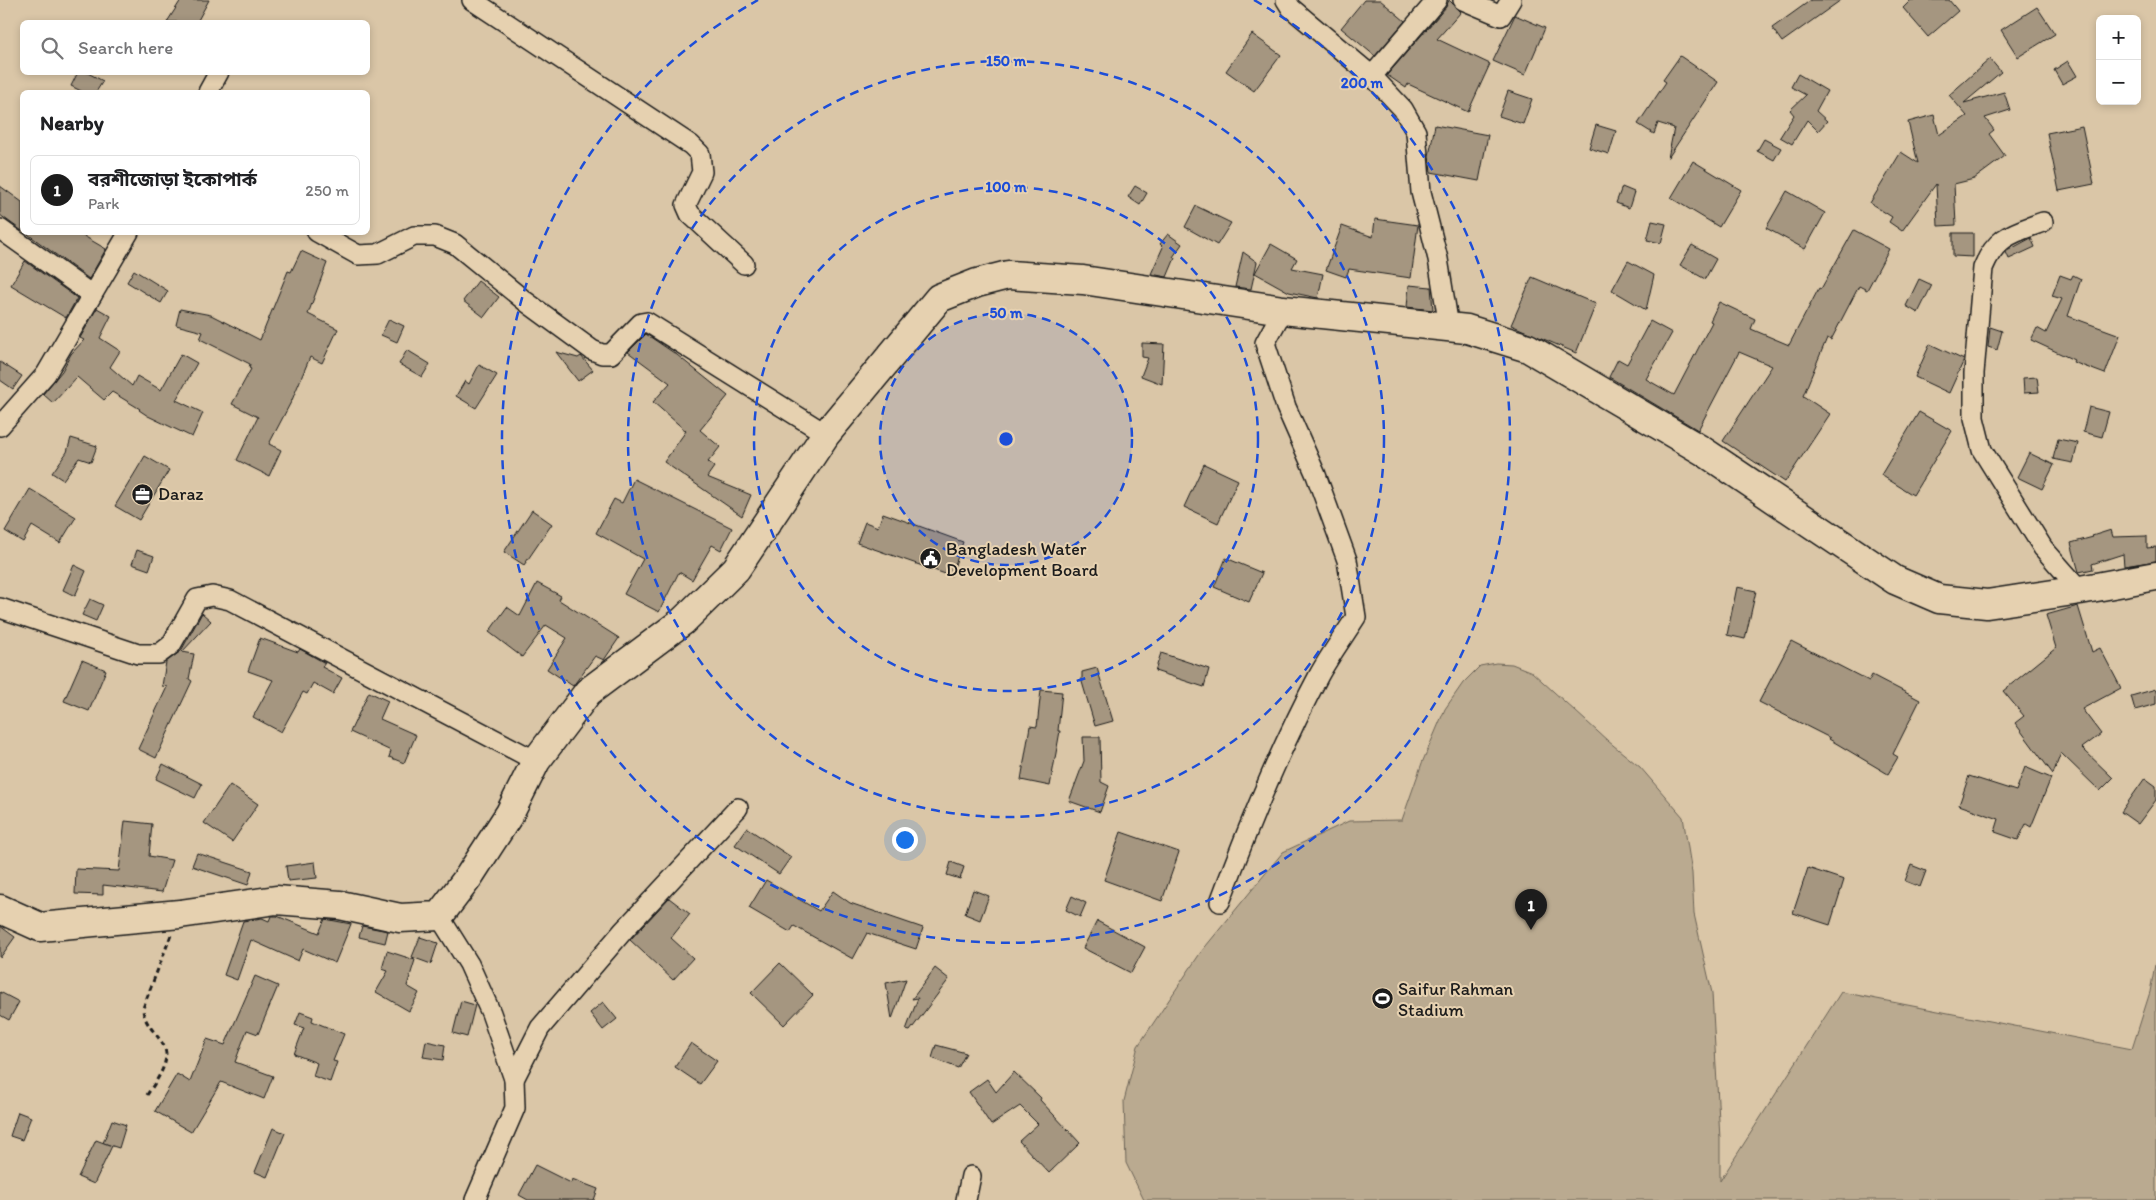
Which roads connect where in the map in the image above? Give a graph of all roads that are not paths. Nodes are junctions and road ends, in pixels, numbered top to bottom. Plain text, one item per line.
1 (472, 0) edge
2 (1286, 0) edge
3 (1436, 0) edge
4 (1463, 0) edge
5 (1511, 0) edge
6 (216, 75) edge
7 (1372, 76) junction
8 (209, 90) edge
9 (2043, 222) dead end
10 (0, 230) edge
11 (127, 235) edge
12 (322, 235) edge
13 (744, 264) dead end
14 (92, 295) junction
15 (1283, 310) junction
16 (1449, 327) junction
17 (0, 426) edge
18 (826, 434) junction
19 (2156, 576) edge
20 (2080, 590) junction
21 (0, 608) edge
22 (536, 761) junction
23 (738, 808) dead end
24 (1220, 902) dead end
25 (0, 909) edge
26 (438, 916) junction
27 (514, 1079) junction
28 (971, 1176) dead end
29 (475, 1200) edge
30 (966, 1200) edge

1 - 13 street
2 - 7 street
3 - 7 street
4 - 5 street
6 - 8 street
7 - 16 street
9 - 20 street
10 - 14 street
11 - 14 street
12 - 18 street
14 - 17 street
15 - 16 highway
15 - 18 highway
15 - 24 street
16 - 20 highway
18 - 22 highway
19 - 20 highway
21 - 22 street
22 - 26 highway
23 - 27 street
25 - 26 highway
26 - 27 street
27 - 29 street
28 - 30 street

